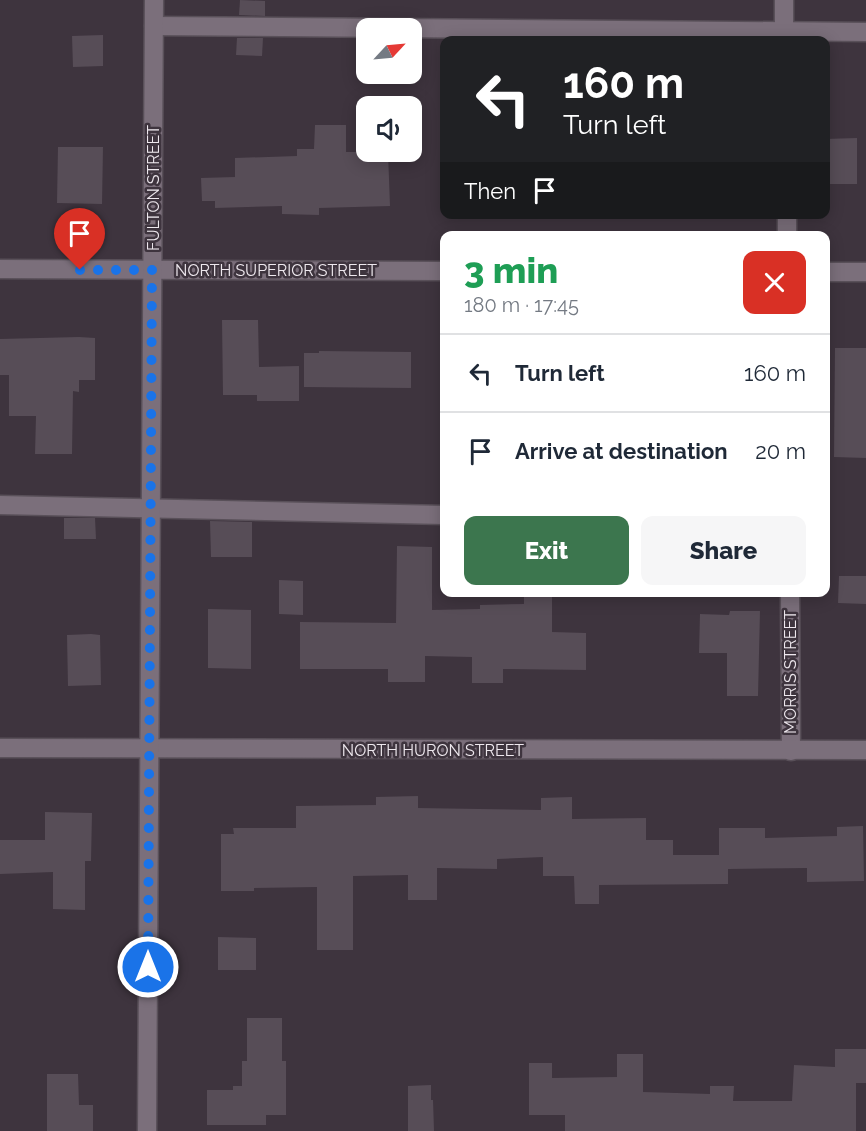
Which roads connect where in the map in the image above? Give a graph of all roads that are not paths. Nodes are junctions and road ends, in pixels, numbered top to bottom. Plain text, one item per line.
1 (154, 0) edge
2 (784, 0) edge
3 (154, 26) junction
4 (866, 32) edge
5 (784, 35) edge
6 (0, 269) edge
7 (152, 270) junction
8 (440, 271) edge
9 (830, 272) edge
10 (866, 272) edge
11 (0, 505) edge
12 (151, 507) junction
13 (440, 515) edge
14 (790, 597) edge
15 (0, 748) edge
16 (149, 748) junction
17 (866, 750) edge
18 (791, 751) junction
19 (147, 1131) edge

1 - 3 street, FULTON STREET
2 - 5 street
3 - 5 street
3 - 7 street, FULTON STREET
4 - 5 street
6 - 7 street, NORTH SUPERIOR STREET
7 - 8 street, NORTH SUPERIOR STREET
7 - 12 street, FULTON STREET
9 - 10 street
11 - 12 street
12 - 13 street
12 - 16 street, FULTON STREET
14 - 18 street, MORRIS STREET
15 - 16 street, NORTH HURON STREET
16 - 18 street, NORTH HURON STREET
16 - 19 street, FULTON STREET
17 - 18 street, NORTH HURON STREET

